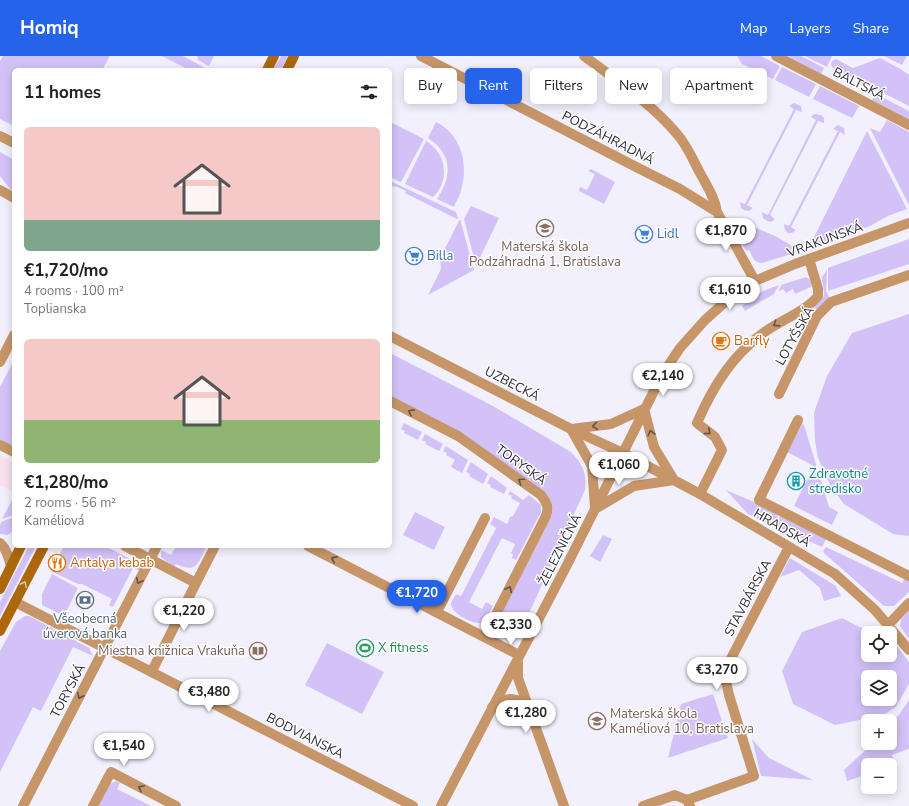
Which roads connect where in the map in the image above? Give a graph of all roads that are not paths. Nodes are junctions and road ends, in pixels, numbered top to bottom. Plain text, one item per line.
1 (274, 56) edge
2 (294, 56) edge
3 (422, 56) edge
4 (584, 56) edge
5 (776, 56) edge
6 (268, 68) edge
7 (288, 68) edge
8 (909, 125) edge
9 (0, 136) edge
10 (12, 142) edge
11 (0, 190) edge
12 (12, 197) edge
13 (717, 212) junction
14 (909, 223) edge
15 (809, 259) junction
16 (909, 275) edge
17 (755, 281) junction
18 (392, 337) edge
19 (12, 339) edge
20 (0, 362) edge
21 (779, 394) dead end
22 (392, 402) edge
23 (644, 409) junction
24 (798, 420) dead end
25 (571, 429) junction
26 (0, 444) edge
27 (12, 451) edge
28 (623, 453) junction
29 (674, 480) junction
30 (700, 494) junction
31 (595, 509) junction
32 (485, 518) dead end
33 (0, 543) edge
34 (21, 548) edge
35 (43, 548) edge
36 (129, 548) edge
37 (156, 548) edge
38 (214, 548) edge
39 (312, 548) edge
40 (789, 548) junction
41 (150, 559) junction
42 (11, 567) junction
43 (909, 576) edge
44 (196, 583) junction
45 (0, 589) edge
46 (15, 602) junction
47 (909, 603) edge
48 (437, 612) junction
49 (889, 624) junction
50 (0, 631) edge
51 (485, 636) junction
52 (106, 648) junction
53 (909, 650) edge
54 (519, 656) junction
55 (152, 671) junction
56 (527, 704) junction
57 (492, 707) junction
58 (688, 803) edge
59 (23, 806) edge
60 (93, 806) edge
61 (176, 806) edge
62 (412, 806) edge
63 (441, 806) edge
64 (564, 806) edge
65 (643, 806) edge

1 - 6 main road
2 - 7 main road
3 - 13 street, PODZÁHRADNÁ
4 - 13 street, PODZÁHRADNÁ
5 - 8 street, BALTSKÁ
9 - 10 street
11 - 12 street
13 - 17 street, PODZÁHRADNÁ
14 - 15 street, VRAKUNSKÁ
15 - 17 street, VRAKUNSKÁ
15 -> 30 street
16 - 21 street, LOTYŠSKÁ
17 - 23 street, VRAKUNSKÁ
18 - 25 street, UZBECKÁ
19 - 20 street
51 -> 22 street, TORYSKÁ
23 -> 25 street
23 - 28 street, VRAKUNSKÁ
29 -> 23 street
24 - 43 street
25 - 28 street, UZBECKÁ
25 - 31 street
26 - 27 street
28 - 29 street, HRADSKÁ
28 - 31 street, ŽELEZNIČNÁ
29 - 30 street, HRADSKÁ
29 - 31 street
30 - 40 street, HRADSKÁ
31 - 54 street, ŽELEZNIČNÁ
32 - 48 street
33 - 42 street
34 - 42 main road
46 -> 35 main road
36 - 41 street
37 - 41 street, TORYSKÁ
38 - 44 street
48 -> 39 street
40 - 49 street, HRADSKÁ
40 - 58 street, STAVBÁRSKA
41 - 44 street
41 -> 52 street, TORYSKÁ
42 - 45 main road
44 - 55 street
46 - 50 main road
46 - 52 street, BODVIANSKA
47 - 49 street
48 - 51 street
49 - 53 street, HRADSKÁ
51 - 54 street
52 - 55 street, BODVIANSKA
52 -> 59 street, TORYSKÁ
54 - 56 street
54 - 57 street, ŽELEZNIČNÁ
55 - 62 street, BODVIANSKA
56 - 57 street
56 - 64 street
57 - 63 street, ŽELEZNIČNÁ
58 - 65 street, STAVBÁRSKA
61 -> 60 street

